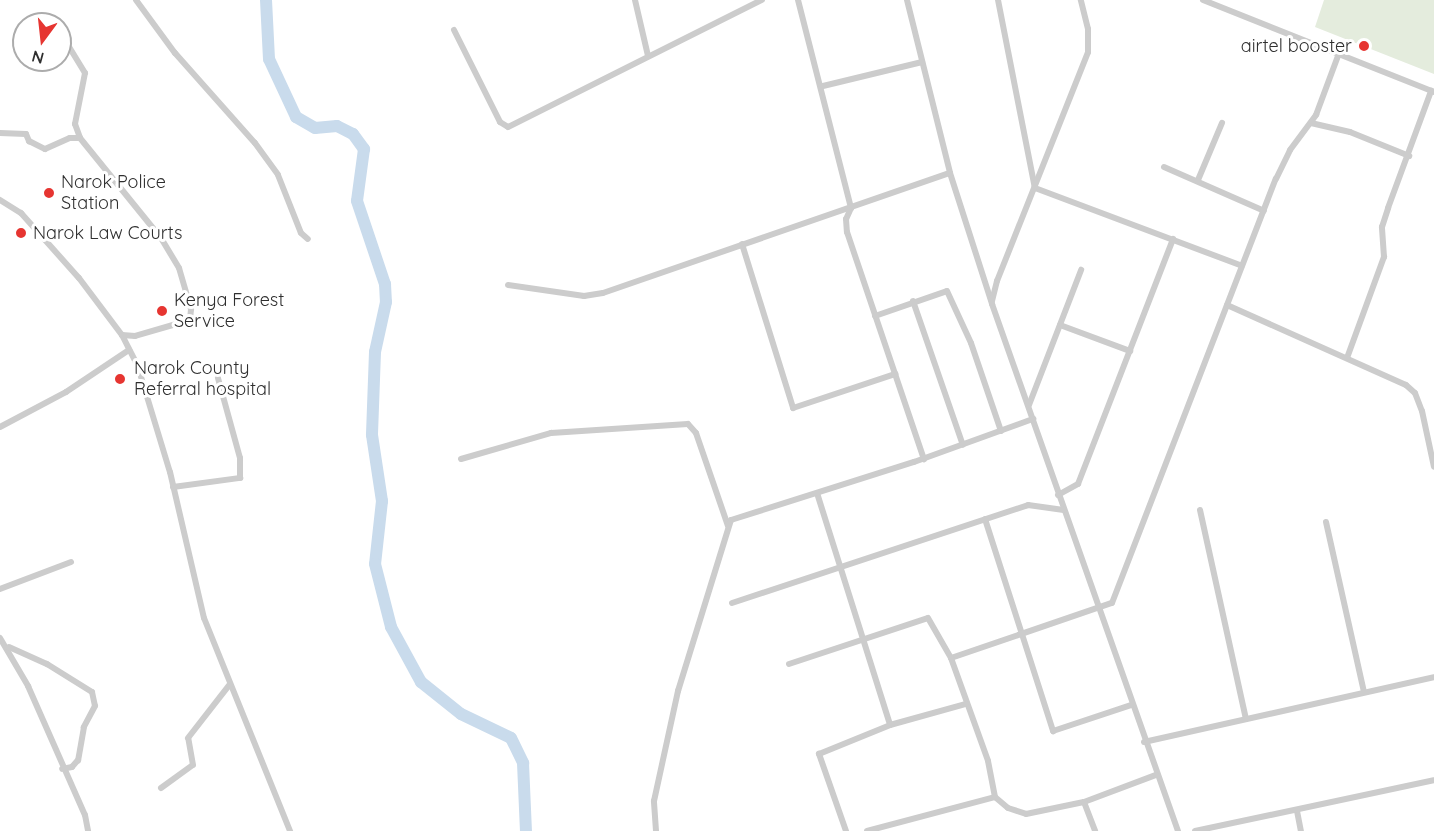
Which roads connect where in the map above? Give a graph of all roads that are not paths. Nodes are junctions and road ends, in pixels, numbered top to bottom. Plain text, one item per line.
1 (136, 0) edge
2 (635, 0) edge
3 (761, 0) edge
4 (798, 0) edge
5 (906, 0) edge
6 (998, 0) edge
7 (1081, 0) edge
8 (1203, 0) edge
9 (454, 30) dead end
10 (72, 52) edge
11 (648, 56) junction
12 (1338, 56) junction
13 (922, 62) junction
14 (823, 86) junction
15 (1433, 92) edge
16 (1222, 123) dead end
17 (1311, 123) junction
18 (0, 133) edge
19 (80, 138) junction
20 (1409, 156) junction
21 (1164, 167) dead end
22 (950, 173) junction
23 (1198, 180) junction
24 (1035, 188) junction
25 (0, 200) edge
26 (851, 208) junction
27 (1264, 211) junction
28 (308, 239) dead end
29 (1173, 239) junction
30 (742, 244) junction
31 (1242, 266) junction
32 (1082, 270) dead end
33 (508, 285) dead end
34 (913, 301) junction
35 (992, 304) junction
36 (1227, 304) junction
37 (875, 316) junction
38 (1060, 325) junction
39 (122, 335) junction
40 (129, 350) junction
41 (1130, 351) junction
42 (1347, 358) junction
43 (895, 374) junction
44 (218, 378) dead end
45 (1029, 406) junction
46 (1033, 419) junction
47 (0, 427) edge
48 (1001, 431) junction
49 (963, 445) junction
50 (461, 459) dead end
51 (924, 459) junction
52 (1434, 467) edge
53 (173, 488) junction
54 (817, 493) junction
55 (1058, 495) junction
56 (1064, 510) junction
57 (1200, 510) dead end
58 (985, 519) junction
59 (1326, 522) dead end
60 (728, 526) junction
61 (71, 562) dead end
62 (840, 567) junction
63 (0, 589) edge
64 (732, 603) dead end
65 (1098, 609) junction
66 (1022, 635) junction
67 (0, 638) edge
68 (861, 638) junction
69 (5, 645) junction
70 (951, 658) junction
71 (789, 664) dead end
72 (1434, 677) edge
73 (230, 684) junction
74 (1364, 692) junction
75 (965, 704) junction
76 (1131, 705) junction
77 (1246, 719) junction
78 (890, 725) junction
79 (1144, 742) junction
80 (62, 769) junction
81 (1156, 775) junction
82 (1434, 780) edge
83 (161, 788) dead end
84 (995, 797) junction
85 (1084, 802) junction
86 (1297, 811) junction
87 (89, 831) edge
88 (290, 831) edge
89 (656, 831) edge
90 (846, 831) edge
91 (867, 831) edge
92 (1095, 831) edge
93 (1178, 831) edge
94 (1196, 831) edge
95 (1301, 831) edge

1 - 28 street
2 - 11 street
3 - 11 street
4 - 14 street
5 - 13 street
6 - 24 street
7 - 24 street
8 - 12 street
9 - 11 street
10 - 19 street
12 - 15 street
12 - 17 street
13 - 14 street
13 - 22 street
14 - 26 street
15 - 20 street
16 - 23 street
17 - 20 street
17 - 27 street
18 - 19 street
19 - 39 street
20 - 42 street
21 - 23 street
22 - 26 street
22 - 35 street
23 - 27 street
24 - 29 street
24 - 35 street
25 - 39 street
26 - 30 street
26 - 37 street
27 - 31 street
29 - 31 street
29 - 41 street
30 - 33 street
30 - 43 street
31 - 36 street
32 - 38 street
34 - 37 street
34 - 48 street
34 - 49 street
35 - 45 street
36 - 42 street
36 - 65 street
37 - 43 street
38 - 41 street
38 - 45 street
39 - 40 street
40 - 47 street
40 - 53 street
41 - 55 street
42 - 52 street
43 - 51 street
44 - 53 street
45 - 46 street
46 - 48 street
46 - 55 street
48 - 49 street
49 - 51 street
50 - 60 street
51 - 54 street
53 - 73 street
54 - 60 street
54 - 62 street
55 - 56 street
56 - 58 street
56 - 65 street
57 - 77 street
58 - 62 street
58 - 66 street
59 - 74 street
60 - 89 street
61 - 63 street
62 - 64 street
62 - 68 street
65 - 66 street
65 - 76 street
66 - 70 street
66 - 76 street
67 - 69 street
68 - 70 street
68 - 71 street
68 - 78 street
69 - 80 street
69 - 80 street
70 - 75 street
72 - 74 street
73 - 83 street
73 - 88 street
74 - 77 street
75 - 78 street
75 - 84 street
76 - 79 street
77 - 79 street
78 - 90 street
79 - 81 street
80 - 87 street
81 - 85 street
81 - 93 street
82 - 86 street
84 - 85 street
84 - 91 street
85 - 92 street
86 - 94 street
86 - 95 street

